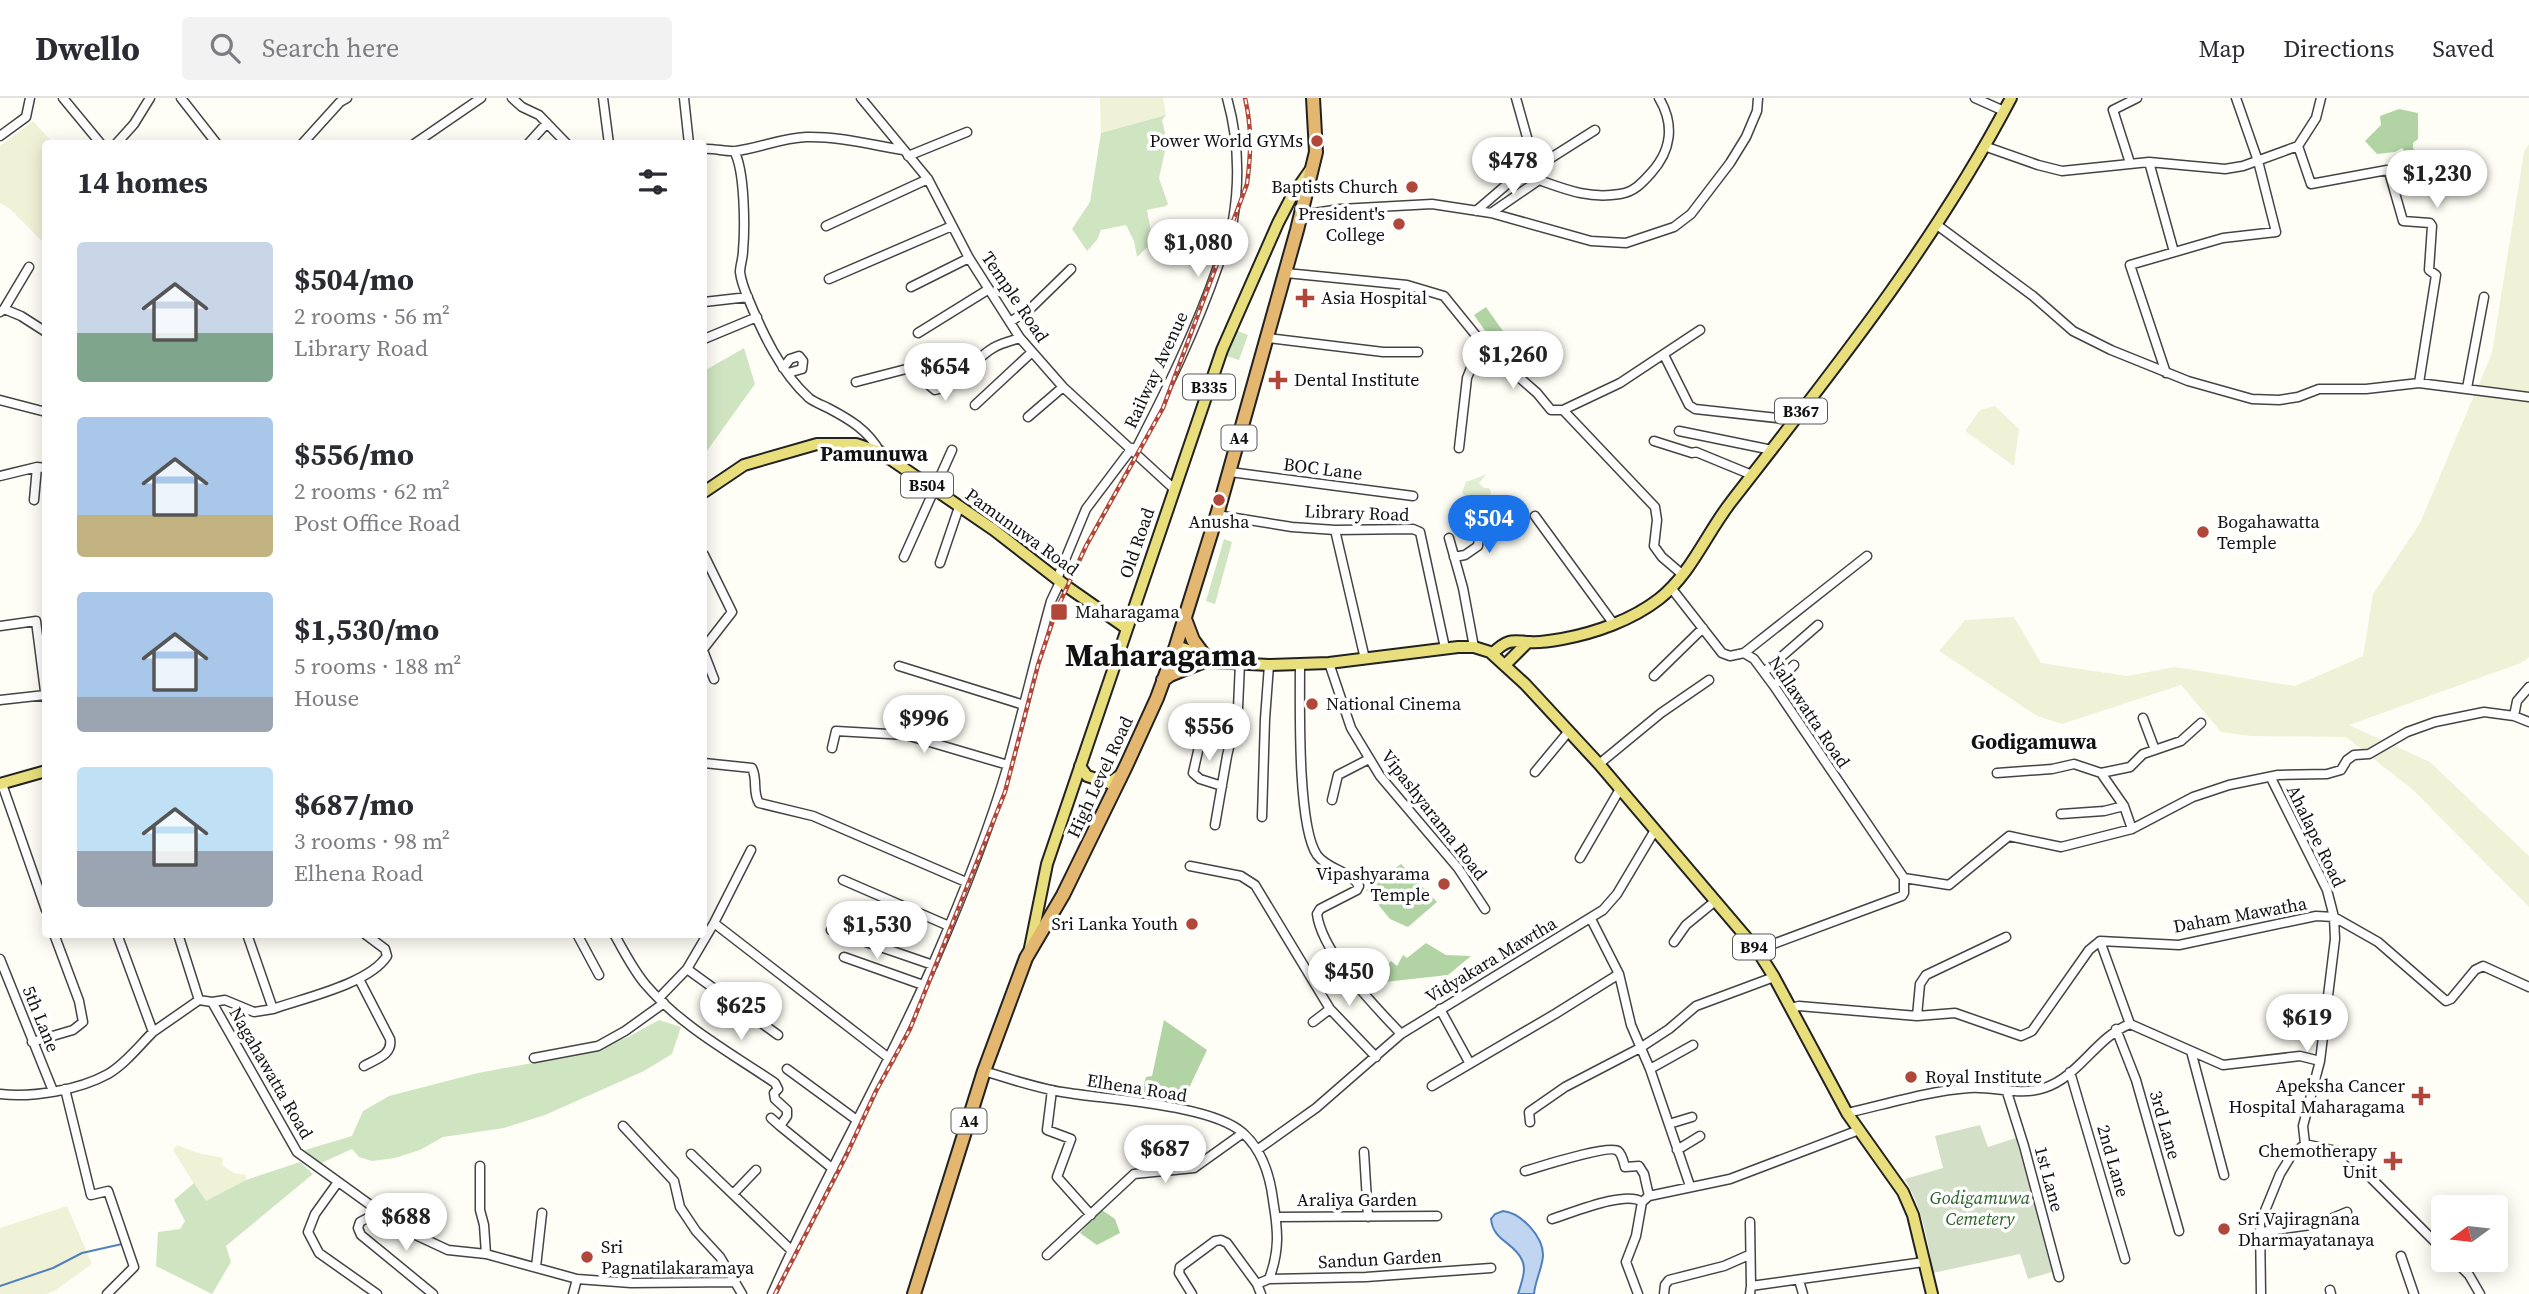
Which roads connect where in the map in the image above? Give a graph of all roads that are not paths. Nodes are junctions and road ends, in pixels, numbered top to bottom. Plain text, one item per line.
1 (30, 98) edge
2 (63, 98) edge
3 (150, 98) edge
4 (181, 98) edge
5 (347, 98) edge
6 (481, 98) edge
7 (512, 98) edge
8 (603, 98) edge
9 (684, 98) edge
10 (861, 98) edge
11 (1227, 98) edge
12 (1313, 98) edge
13 (1516, 98) edge
14 (1659, 98) edge
15 (1758, 98) edge
16 (1975, 98) edge
17 (2011, 98) edge
18 (2137, 98) edge
19 (2236, 98) edge
20 (2321, 98) edge
21 (2004, 111) junction
22 (547, 123) junction
23 (1595, 130) dead end
24 (967, 132) dead end
25 (0, 136) edge
26 (99, 140) edge
27 (120, 140) edge
28 (214, 140) edge
29 (306, 140) edge
30 (420, 140) edge
31 (532, 140) edge
32 (563, 140) edge
33 (609, 140) edge
34 (689, 140) edge
35 (1984, 146) junction
36 (2298, 146) junction
37 (707, 149) edge
38 (734, 151) junction
39 (906, 153) junction
40 (2149, 162) junction
41 (2258, 162) junction
42 (2130, 163) junction
43 (2465, 163) dead end
44 (1534, 165) junction
45 (1312, 167) junction
46 (928, 179) junction
47 (1539, 180) junction
48 (2394, 188) junction
49 (1476, 211) junction
50 (1491, 213) junction
51 (1301, 215) junction
52 (1278, 223) junction
53 (826, 226) dead end
54 (952, 226) junction
55 (1937, 226) junction
56 (1297, 230) junction
57 (2174, 253) junction
58 (969, 258) junction
59 (29, 267) dead end
60 (1071, 269) dead end
61 (1286, 273) junction
62 (828, 279) dead end
63 (911, 288) dead end
64 (989, 289) junction
65 (748, 297) junction
66 (2484, 297) dead end
67 (707, 302) edge
68 (2, 311) edge
69 (757, 317) junction
70 (1010, 322) junction
71 (42, 329) edge
72 (1700, 330) dead end
73 (918, 333) dead end
74 (707, 338) edge
75 (1020, 338) junction
76 (1268, 338) junction
77 (1487, 349) junction
78 (1032, 352) junction
79 (1418, 352) dead end
80 (1664, 355) junction
81 (2166, 373) junction
82 (856, 382) dead end
83 (2418, 383) junction
84 (1063, 387) junction
85 (2467, 388) junction
86 (2529, 397) edge
87 (0, 400) edge
88 (975, 405) dead end
89 (42, 409) edge
90 (1563, 410) junction
91 (1028, 417) dead end
92 (1794, 419) junction
93 (1679, 431) dead end
94 (1654, 441) dead end
95 (1458, 448) dead end
96 (1133, 449) junction
97 (952, 450) dead end
98 (1772, 450) junction
99 (880, 452) junction
100 (41, 468) edge
101 (1230, 472) junction
102 (1752, 475) junction
103 (0, 476) edge
104 (1173, 488) junction
105 (933, 489) junction
106 (707, 490) edge
107 (1413, 496) dead end
108 (34, 500) dead end
109 (959, 507) junction
110 (1217, 515) junction
111 (1535, 516) dead end
112 (1476, 524) dead end
113 (1335, 530) junction
114 (1449, 538) dead end
115 (1867, 556) dead end
116 (904, 557) dead end
117 (1454, 557) junction
118 (707, 561) edge
119 (940, 562) dead end
120 (1683, 575) junction
121 (1058, 580) junction
122 (1672, 589) junction
123 (1184, 619) junction
124 (42, 620) edge
125 (36, 621) junction
126 (1613, 623) junction
127 (1818, 625) dead end
128 (0, 626) edge
129 (1126, 628) junction
130 (1703, 628) junction
131 (1528, 642) junction
132 (1176, 646) junction
133 (707, 647) edge
134 (1474, 647) junction
135 (1445, 648) junction
136 (1744, 653) junction
137 (1492, 654) junction
138 (707, 659) edge
139 (1207, 659) junction
140 (1365, 659) junction
141 (1171, 660) junction
142 (1240, 663) junction
143 (1300, 663) junction
144 (1329, 663) junction
145 (1505, 664) junction
146 (1269, 665) junction
147 (1794, 665) dead end
148 (899, 666) dead end
149 (42, 668) edge
150 (1764, 672) junction
151 (1654, 676) dead end
152 (714, 679) dead end
153 (1163, 680) junction
154 (1709, 680) dead end
155 (1774, 686) junction
156 (2529, 687) edge
157 (42, 693) edge
158 (0, 700) edge
159 (1024, 705) junction
160 (2514, 716) junction
161 (2143, 718) dead end
162 (2529, 722) edge
163 (2202, 723) dead end
164 (1569, 731) junction
165 (1201, 738) dead end
166 (832, 748) dead end
167 (2155, 750) junction
168 (1369, 759) junction
169 (707, 763) edge
170 (1599, 764) junction
171 (1008, 765) junction
172 (1080, 766) junction
173 (42, 772) edge
174 (1535, 772) dead end
175 (1997, 773) dead end
176 (2101, 773) junction
177 (1122, 774) junction
178 (2271, 778) junction
179 (1, 784) edge
180 (1222, 786) junction
181 (1620, 789) junction
182 (1332, 800) dead end
183 (2124, 806) junction
184 (2061, 814) dead end
185 (1262, 817) dead end
186 (1215, 825) dead end
187 (2132, 829) junction
188 (1655, 831) junction
189 (751, 850) dead end
190 (1580, 858) dead end
191 (1190, 866) dead end
192 (1904, 878) junction
193 (843, 880) dead end
194 (966, 882) junction
195 (42, 899) edge
196 (1714, 902) junction
197 (1485, 909) dead end
198 (2334, 917) junction
199 (1591, 919) junction
200 (714, 923) junction
201 (949, 926) junction
202 (831, 930) dead end
203 (707, 935) edge
204 (2006, 937) dead end
205 (55, 938) edge
206 (118, 938) edge
207 (179, 938) edge
208 (248, 938) edge
209 (370, 938) edge
210 (579, 938) edge
211 (616, 938) edge
212 (705, 938) edge
213 (2100, 941) junction
214 (1674, 942) dead end
215 (1030, 950) junction
216 (1757, 950) junction
217 (844, 957) dead end
218 (0, 959) edge
219 (933, 965) junction
220 (687, 969) junction
221 (1619, 974) junction
222 (598, 975) dead end
223 (1774, 977) junction
224 (359, 979) junction
225 (923, 985) junction
226 (2529, 986) edge
227 (199, 1000) junction
228 (661, 1000) junction
229 (212, 1002) junction
230 (1791, 1008) junction
231 (273, 1009) junction
232 (1330, 1009) junction
233 (1440, 1009) junction
234 (1917, 1016) junction
235 (1313, 1021) dead end
236 (2130, 1024) junction
237 (2116, 1029) junction
238 (153, 1032) junction
239 (1401, 1034) junction
240 (778, 1035) dead end
241 (33, 1042) junction
242 (1693, 1045) dead end
243 (1640, 1048) junction
244 (2191, 1051) junction
245 (1376, 1057) junction
246 (534, 1058) dead end
247 (890, 1059) junction
248 (2320, 1061) junction
249 (1469, 1062) junction
250 (364, 1066) dead end
251 (787, 1069) dead end
252 (1650, 1069) junction
253 (984, 1071) junction
254 (2070, 1072) junction
255 (1432, 1086) dead end
256 (65, 1089) junction
257 (2006, 1089) junction
258 (1052, 1090) junction
259 (53, 1091) junction
260 (0, 1094) edge
261 (1847, 1113) junction
262 (1692, 1117) dead end
263 (771, 1118) dead end
264 (858, 1121) junction
265 (1530, 1122) dead end
266 (1669, 1125) junction
267 (623, 1126) dead end
268 (780, 1126) junction
269 (1858, 1130) junction
270 (1243, 1133) junction
271 (1700, 1136) dead end
272 (2305, 1144) junction
273 (1257, 1150) junction
274 (1677, 1150) junction
275 (1364, 1152) dead end
276 (691, 1154) dead end
277 (480, 1166) dead end
278 (833, 1169) junction
279 (757, 1170) dead end
280 (1525, 1171) dead end
281 (2224, 1175) dead end
282 (338, 1182) junction
283 (1690, 1186) junction
284 (733, 1194) junction
285 (1646, 1199) junction
286 (379, 1212) junction
287 (2347, 1212) dead end
288 (542, 1213) dead end
289 (1091, 1215) junction
290 (1437, 1216) dead end
291 (1276, 1217) junction
292 (1368, 1217) junction
293 (1552, 1219) dead end
294 (1750, 1222) dead end
295 (2179, 1231) dead end
296 (2260, 1232) junction
297 (2431, 1238) edge
298 (791, 1250) junction
299 (486, 1254) junction
300 (1047, 1255) dead end
301 (1749, 1255) junction
302 (2401, 1256) dead end
303 (2125, 1259) dead end
304 (1923, 1262) junction
305 (536, 1268) junction
306 (1491, 1268) dead end
307 (2466, 1272) edge
308 (2059, 1277) dead end
309 (577, 1279) junction
310 (1269, 1279) junction
311 (1799, 1280) junction
312 (735, 1282) junction
313 (1257, 1284) junction
314 (1750, 1290) edge
315 (107, 1294) edge
316 (377, 1294) edge
317 (433, 1294) edge
318 (573, 1294) edge
319 (741, 1294) edge
320 (772, 1294) edge
321 (914, 1294) edge
322 (1192, 1294) edge
323 (1261, 1294) edge
324 (1638, 1294) edge
325 (1664, 1294) edge
326 (1803, 1294) edge
327 (1932, 1294) edge
328 (2261, 1294) edge
329 (2414, 1294) edge
330 (2480, 1294) edge

1 - 25 street
2 - 26 street
3 - 27 street
4 - 28 street
5 - 29 street
6 - 30 street
7 - 22 street
8 - 33 street
9 - 34 street
10 - 39 street, Temple Road
11 - 96 street, Railway Avenue
12 - 45 highway, High Level Road / A4
13 - 44 street
14 - 47 street
15 - 50 street
16 - 21 street
17 - 21 main road, B367
18 - 42 street
19 - 41 street
20 - 36 street
21 - 35 main road, B367
22 - 31 street
22 - 32 street
23 - 44 street
24 - 39 street
35 - 42 street
35 - 55 main road, B367
36 - 41 street
36 - 48 street
37 - 38 street
38 - 39 street
38 - 65 street
39 - 46 street, Temple Road
40 - 41 street
40 - 42 street
40 - 57 street
41 - 57 street
43 - 48 street
44 - 47 street
44 - 49 street
45 - 51 highway, High Level Road / A4
45 - 52 main road, Old Road / B335
46 - 53 street
46 - 54 street, Temple Road
47 - 50 street
48 - 83 street
49 - 50 street
49 - 51 street
51 - 56 highway, High Level Road / A4
52 - 56 main road
52 - 104 main road, Old Road / B335
54 - 58 street, Temple Road
54 - 62 street
55 - 81 street
55 - 92 main road, B367
56 - 61 highway, High Level Road / A4
57 - 81 street
58 - 63 street
58 - 64 street, Temple Road
59 - 68 street
60 - 70 street
61 - 76 highway, High Level Road / A4
61 - 77 street
64 - 70 street, Temple Road
64 - 73 street
65 - 67 street
65 - 69 street
66 - 85 street
68 - 71 street
69 - 74 street
69 - 99 street
70 - 75 street, Temple Road
72 - 80 street
75 - 78 street, Temple Road
75 - 82 street
76 - 79 street
76 - 101 highway, High Level Road / A4
77 - 90 street
77 - 95 street
78 - 84 street, Temple Road
78 - 88 street
80 - 90 street
80 - 92 street
81 - 83 street
83 - 85 street
84 - 91 street
84 - 96 street, Temple Road
85 - 86 street
87 - 89 street
90 - 120 street
92 - 98 main road, B367
93 - 98 street
94 - 102 street
96 - 104 street, Temple Road
96 - 121 street, Railway Avenue
97 - 105 street
98 - 102 main road, B367
99 - 105 main road, Pamunuwa Road / B504
99 - 106 main road, Pamunuwa Road / B504
100 - 103 street
100 - 108 street
101 - 107 street, BOC Lane
101 - 110 highway, High Level Road / A4
102 - 120 main road, B367
104 - 129 main road, Old Road / B335
105 - 109 main road, Pamunuwa Road / B504
105 - 116 street
109 - 119 street
109 - 121 main road, Pamunuwa Road / B504
110 - 113 street, Library Road
110 - 123 highway, High Level Road / A4
111 - 126 street
112 - 117 street
113 - 135 street, Library Road
113 - 140 street
114 - 117 street
115 - 136 street
117 - 134 street
118 - 133 street
120 - 122 main road, B367
121 - 129 main road, Pamunuwa Road / B504
121 - 159 street, Railway Avenue
122 - 126 main road, B367
122 - 130 street, Nallawatta Road
123 - 132 highway, High Level Road / A4
123 - 139 highway
124 - 125 street
125 - 128 street
125 - 149 street
126 - 131 main road, B367
127 - 150 street
129 - 172 main road, Old Road / B335
130 - 136 street, Nallawatta Road
130 - 151 street
131 - 137 main road, B367
131 - 145 main road
132 - 139 main road, B94
132 - 141 highway, High Level Road / A4
134 - 135 main road, B94
134 - 137 main road, B94
135 - 140 main road, B94
136 - 150 street, Nallawatta Road
137 - 145 main road, B94
138 - 152 street
139 - 141 main road, B94
139 - 142 main road, B94
139 - 153 highway
140 - 144 main road, B94
141 - 153 highway, High Level Road / A4
142 - 146 main road, B94
142 - 180 street
143 - 144 main road, B94
143 - 146 main road, B94
143 - 239 street
144 - 168 street, Vipashyarama Road
145 - 164 main road, B94
146 - 185 street
147 - 155 street
148 - 159 street
150 - 155 street, Nallawatta Road
153 - 177 highway, High Level Road / A4
154 - 170 street
155 - 192 street, Nallawatta Road
156 - 160 street
157 - 158 street
159 - 171 street, Railway Avenue
160 - 162 street
160 - 178 street
161 - 167 street
163 - 167 street
164 - 170 main road, B94
164 - 174 street
165 - 180 street
166 - 171 street
167 - 176 street
168 - 182 street
168 - 197 street, Vipashyarama Road
169 - 194 street
170 - 181 main road, B94
171 - 194 street, Railway Avenue
172 - 177 main road
172 - 215 main road, Old Road / B335
173 - 179 main road
175 - 176 street
176 - 183 street
177 - 215 highway, High Level Road / A4
178 - 187 street
178 - 198 street, Ahalape Road
179 - 195 street
180 - 186 street
181 - 188 main road, B94
181 - 190 street
183 - 184 street
183 - 187 street
187 - 192 street
188 - 196 main road, B94
188 - 199 street, Vidyakara Mawtha
189 - 200 street
191 - 232 street
192 - 216 street
193 - 201 street
194 - 201 street, Railway Avenue
196 - 214 street
196 - 216 main road, B94
198 - 213 street, Daham Mawatha
198 - 226 street, Daham Mawatha
198 - 248 street, Ahalape Road
199 - 221 street
199 - 233 street, Vidyakara Mawtha
200 - 203 street
200 - 247 street
201 - 219 street, Railway Avenue
202 - 219 street
204 - 234 street
205 - 241 street
206 - 238 street
207 - 227 street
208 - 231 street
209 - 224 street
210 - 222 street
211 - 228 street
212 - 220 street
213 - 234 street
213 - 236 street
215 - 253 highway, High Level Road / A4
216 - 223 main road, B94
217 - 225 street
218 - 241 street, 5th Lane
219 - 225 street, Railway Avenue
220 - 228 street
220 - 240 street
221 - 243 street
221 - 249 street
223 - 230 main road, B94
223 - 243 street
224 - 231 street
224 - 250 street
225 - 247 street, Railway Avenue
227 - 229 street, Nagahawatta Road
227 - 238 street
228 - 246 street
228 - 268 street
229 - 231 street
229 - 282 street, Nagahawatta Road
230 - 234 street
230 - 261 main road, B94
232 - 235 street
232 - 245 street
233 - 239 street, Vidyakara Mawtha
233 - 249 street
236 - 237 street
236 - 244 street
237 - 254 street
237 - 295 street, 3rd Lane
238 - 256 street
239 - 245 street, Vidyakara Mawtha
241 - 259 street, 5th Lane
242 - 252 street
243 - 252 street
243 - 265 street
244 - 248 street
244 - 281 street
245 - 273 street, Vidyakara Mawtha
247 - 264 street, Railway Avenue
248 - 272 street, Ahalape Road
249 - 255 street
251 - 264 street
252 - 266 street
253 - 258 street, Elhena Road
253 - 321 highway, High Level Road / A4
254 - 257 street
254 - 303 street, 2nd Lane
256 - 259 street
256 - 315 street
257 - 261 street
257 - 308 street, 1st Lane
258 - 270 street, Elhena Road
258 - 289 street
259 - 260 street
261 - 269 main road, B94
262 - 266 street
263 - 268 street
264 - 278 street, Railway Avenue
266 - 274 street
267 - 312 street
268 - 278 street
269 - 283 street
269 - 304 main road, B94
270 - 273 street, Elhena Road
270 - 289 street
271 - 274 street
272 - 296 street
272 - 297 street
273 - 291 street, Elhena Road
274 - 283 street
275 - 292 street
276 - 284 street
277 - 299 street
278 - 298 street, Railway Avenue
279 - 284 street
280 - 285 street
282 - 286 street, Nagahawatta Road
282 - 316 street
283 - 285 street
284 - 298 street
285 - 293 street
285 - 324 street
286 - 299 street, Nagahawatta Road
286 - 317 street
287 - 296 street
288 - 305 street
289 - 300 street
290 - 292 street, Araliya Garden
291 - 292 street, Araliya Garden
291 - 310 street, Elhena Road
294 - 301 street
296 - 328 street
298 - 320 street, Railway Avenue
299 - 305 street, Nagahawatta Road
301 - 314 street
301 - 325 street
302 - 329 street
304 - 311 street
304 - 327 main road, B94
305 - 309 street, Nagahawatta Road
306 - 310 street, Sandun Garden
307 - 330 street
309 - 312 street, Nagahawatta Road
309 - 318 street
310 - 313 street
311 - 314 street
311 - 326 street
312 - 319 street
313 - 322 street
313 - 323 street

